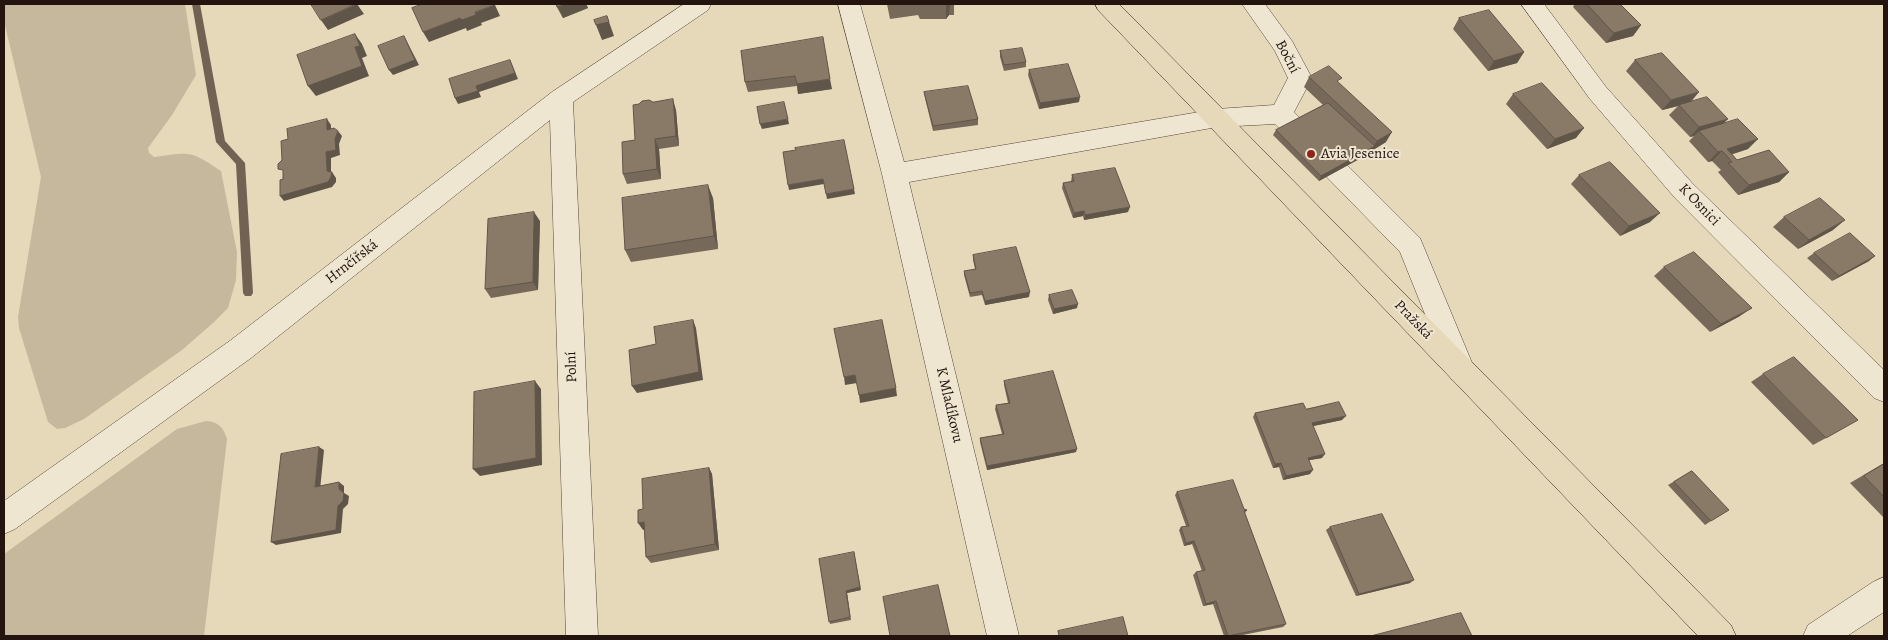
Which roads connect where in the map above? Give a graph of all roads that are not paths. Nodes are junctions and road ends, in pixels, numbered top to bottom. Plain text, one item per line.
1 (700, 4) edge
2 (850, 4) edge
3 (1106, 4) edge
4 (1253, 4) edge
5 (1532, 4) edge
6 (561, 98) junction
7 (1281, 114) junction
8 (1218, 118) junction
9 (895, 174) junction
10 (1461, 370) junction
11 (1884, 389) edge
12 (4, 519) edge
13 (1884, 593) edge
14 (582, 636) edge
15 (1003, 636) edge
16 (1720, 636) edge
17 (1819, 636) edge

1 - 6 street, Hrnčířská
2 - 9 street, K Mladíkovu
3 - 8 main road, Pražská
4 - 7 street, Boční
5 - 11 street, K Osnici
6 - 12 street, Hrnčířská
6 - 14 street, Polní
7 - 8 street
7 - 10 street
8 - 9 street
8 - 10 main road, Pražská
9 - 15 street, K Mladíkovu
10 - 16 main road, Pražská
13 - 17 street

